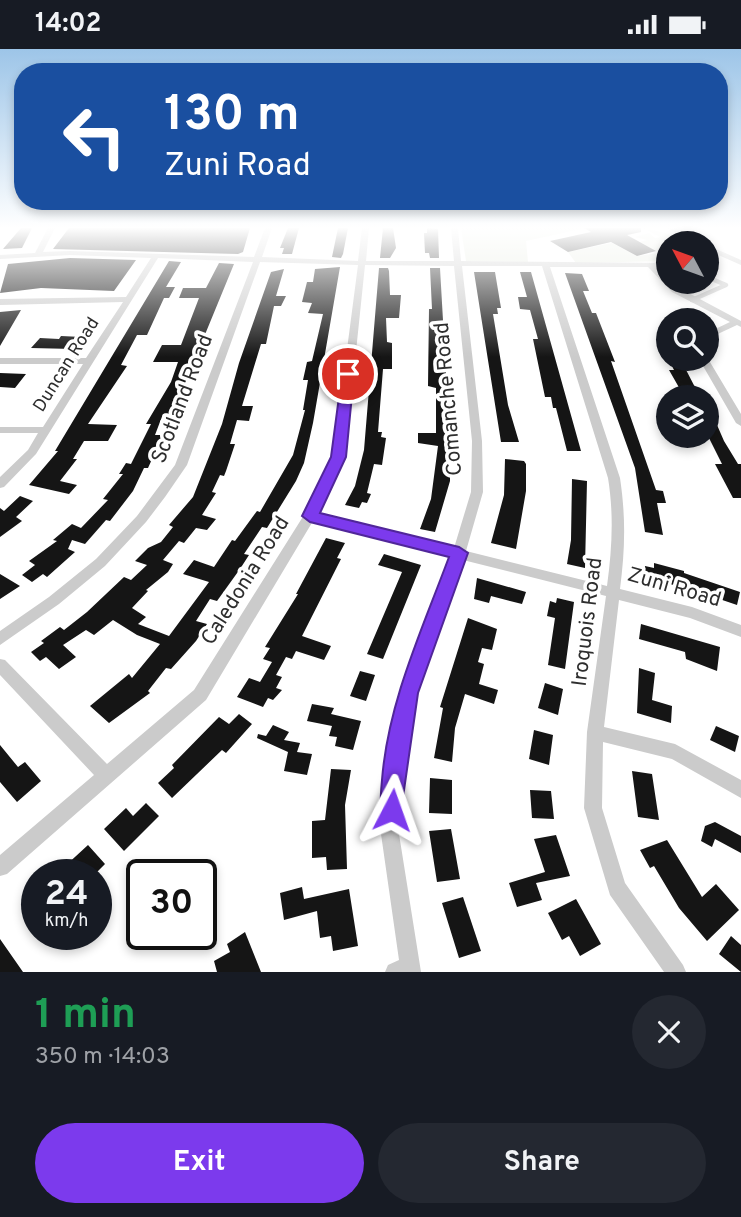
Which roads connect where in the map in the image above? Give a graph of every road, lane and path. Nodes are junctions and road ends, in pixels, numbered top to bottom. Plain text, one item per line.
1 (146, 271) edge
2 (253, 271) edge
3 (360, 271) edge
4 (459, 271) edge
5 (548, 271) edge
6 (687, 294) edge
7 (706, 294) edge
8 (127, 299) junction
9 (692, 300) junction
10 (0, 302) edge
11 (739, 323) edge
12 (719, 331) edge
13 (0, 361) edge
14 (87, 362) junction
15 (711, 371) edge
16 (741, 423) edge
17 (0, 430) edge
18 (45, 430) junction
19 (0, 484) edge
20 (310, 516) junction
21 (459, 553) junction
22 (614, 593) junction
23 (741, 631) edge
24 (0, 639) edge
25 (0, 664) edge
26 (595, 732) junction
27 (106, 775) junction
28 (741, 789) edge
29 (0, 867) edge
30 (405, 970) edge
31 (676, 972) edge

1 - 8 street, Duncan Road
2 - 24 street, Scotland Road
3 - 20 street, Caledonia Road
4 - 21 street, Comanche Road
5 - 22 street, Iroquois Road
6 - 9 street
7 - 9 lane
8 - 10 street
8 - 14 street, Duncan Road
9 - 11 street
11 - 12 street
13 - 14 street
14 - 18 street, Duncan Road
15 - 16 street
17 - 18 street
18 - 19 street, Duncan Road
20 - 21 street, Zuni Road
20 - 27 street, Caledonia Road
21 - 22 street, Zuni Road
21 - 30 street, Comanche Road
22 - 23 street, Zuni Road
22 - 26 street, Iroquois Road
25 - 27 street
26 - 28 street
26 - 31 street, Iroquois Road
27 - 29 street, Caledonia Road

